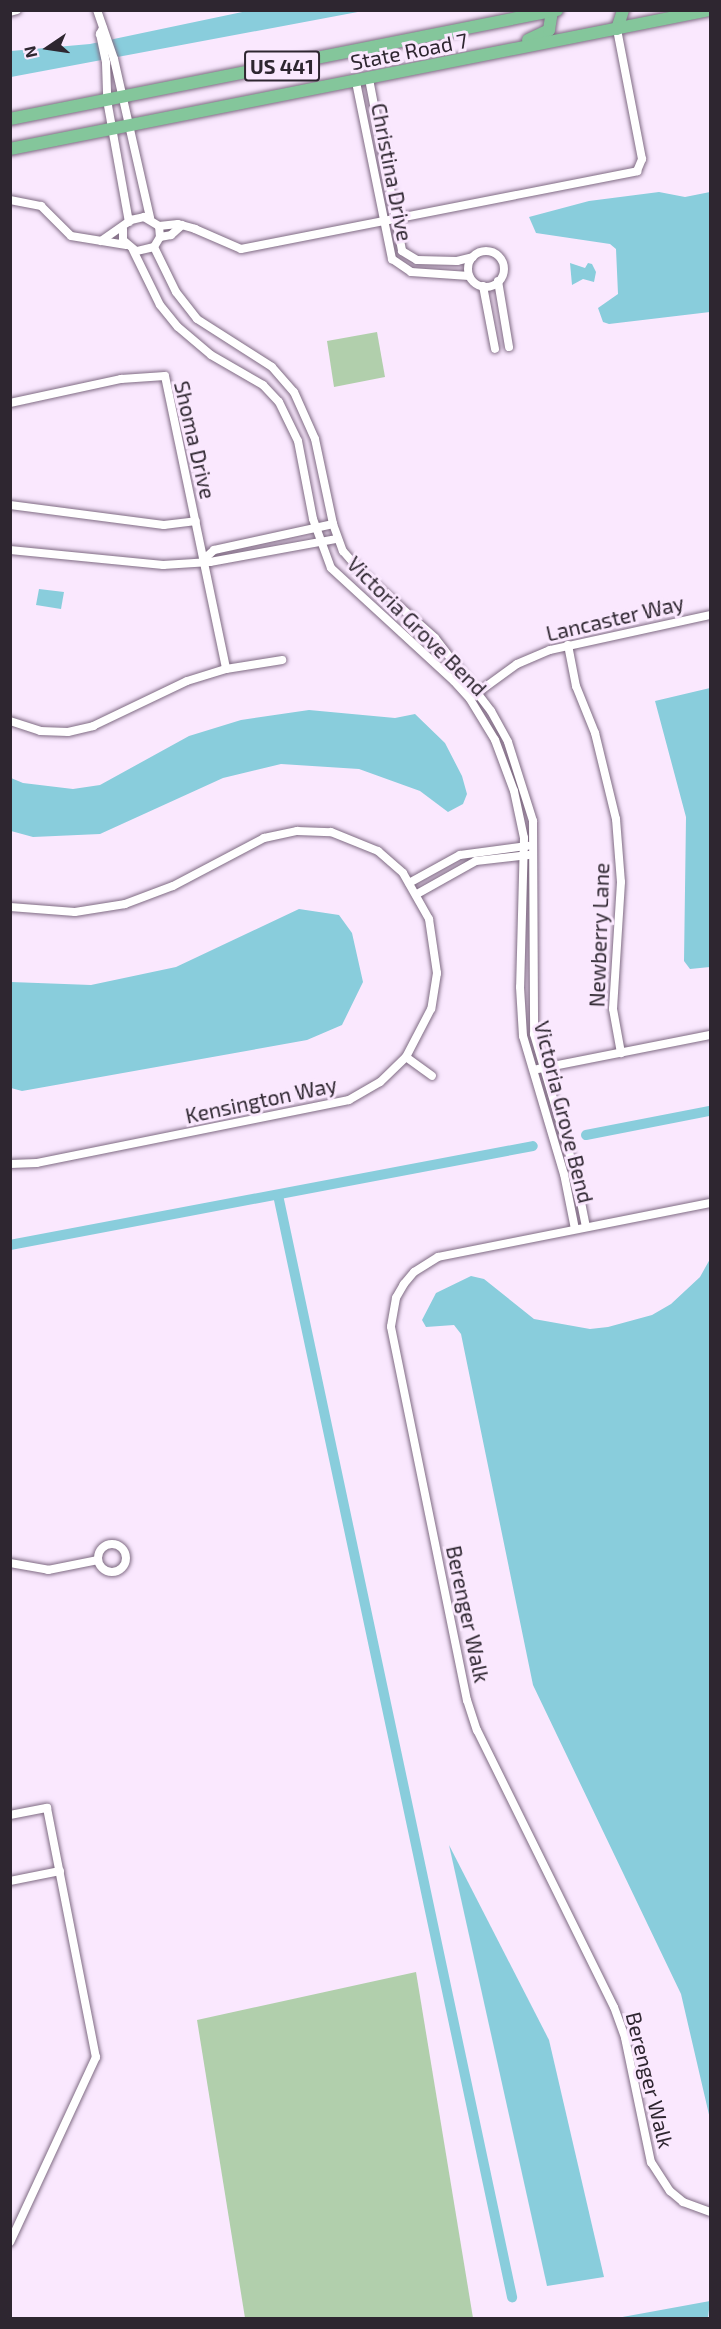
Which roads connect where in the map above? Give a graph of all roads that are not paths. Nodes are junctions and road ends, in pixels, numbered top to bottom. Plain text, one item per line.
1 (17, 10) edge
2 (97, 10) edge
3 (623, 10) edge
4 (710, 10) edge
5 (555, 11) edge
6 (10, 12) edge
7 (617, 29) junction
8 (101, 31) junction
9 (482, 56) junction
10 (110, 61) junction
11 (369, 79) junction
12 (356, 82) junction
13 (123, 97) junction
14 (107, 100) junction
15 (10, 119) edge
16 (129, 126) junction
17 (111, 129) junction
18 (10, 149) edge
19 (10, 200) edge
20 (397, 217) junction
21 (150, 218) junction
22 (383, 220) junction
23 (129, 222) junction
24 (182, 225) junction
25 (159, 226) junction
26 (123, 229) junction
27 (160, 237) junction
28 (101, 241) junction
29 (154, 247) junction
30 (129, 248) junction
31 (473, 257) junction
32 (469, 276) junction
33 (498, 281) junction
34 (483, 286) junction
35 (509, 347) dead end
36 (495, 349) dead end
37 (10, 403) edge
38 (10, 505) edge
39 (196, 521) junction
40 (333, 524) junction
41 (315, 528) junction
42 (337, 539) junction
43 (320, 543) junction
44 (10, 550) edge
45 (203, 561) junction
46 (711, 615) edge
47 (568, 645) junction
48 (282, 660) dead end
49 (226, 669) junction
50 (477, 693) junction
51 (470, 699) junction
52 (10, 721) edge
53 (524, 846) junction
54 (535, 846) junction
55 (524, 855) junction
56 (535, 855) junction
57 (409, 883) junction
58 (417, 894) junction
59 (10, 907) edge
60 (711, 1035) edge
61 (621, 1053) junction
62 (406, 1057) junction
63 (541, 1068) junction
64 (531, 1071) junction
65 (432, 1076) dead end
66 (10, 1164) edge
67 (711, 1203) edge
68 (586, 1227) junction
69 (575, 1229) junction
70 (98, 1560) dead end
71 (10, 1563) edge
72 (10, 1815) edge
73 (60, 1871) junction
74 (10, 1881) edge
75 (711, 2212) edge
76 (10, 2217) edge
77 (20, 2222) junction
78 (10, 2242) edge

1 - 6 street
2 - 8 street
3 - 7 main road
4 - 7 main road, State Road 7 / US 441
5 - 9 main road
5 - 13 main road, State Road 7 / US 441
7 - 9 main road, State Road 7 / US 441
7 - 20 street
8 - 10 street
8 - 10 street
9 - 11 main road, State Road 7 / US 441
10 - 13 street
10 - 14 street
11 - 12 main road, State Road 7 / US 441
11 - 20 street, Christina Drive
12 - 16 main road, State Road 7 / US 441
12 - 22 street, Christina Drive
13 - 14 main road, State Road 7 / US 441
13 - 16 street
14 - 15 main road, State Road 7 / US 441
14 - 17 street
16 - 17 main road, State Road 7 / US 441
16 - 21 street
17 - 18 main road, State Road 7 / US 441
17 - 23 street
19 - 28 street
20 - 22 street
20 - 31 street, Christina Drive
21 - 23 street
21 - 25 street
22 - 24 street
22 - 32 street, Christina Drive
23 - 26 street
24 - 25 street
24 - 27 street
25 - 27 street
26 - 28 street
26 - 30 street
27 - 29 street
28 - 30 street
29 - 30 street
29 - 40 street, Victoria Grove Bend
30 - 41 street, Victoria Grove Bend
31 - 32 street
31 - 33 street
32 - 34 street
33 - 34 street
33 - 35 street
34 - 36 street
37 - 39 street, Shoma Drive
38 - 39 street, Shoma Drive
39 - 45 street, Shoma Drive
40 - 41 street
40 - 42 street, Victoria Grove Bend
41 - 43 street, Victoria Grove Bend
41 - 45 street
42 - 43 street
42 - 50 street, Victoria Grove Bend
43 - 45 street
43 - 51 street, Victoria Grove Bend
44 - 45 street
45 - 49 street, Shoma Drive
46 - 47 street, Lancaster Way
47 - 50 street, Lancaster Way
47 - 61 street, Newberry Lane
48 - 49 street
49 - 52 street
50 - 51 street, Lancaster Way
50 - 54 street, Victoria Grove Bend
51 - 53 street, Victoria Grove Bend
53 - 54 street
53 - 55 street, Victoria Grove Bend
53 - 57 street
54 - 56 street, Victoria Grove Bend
55 - 56 street
55 - 58 street
55 - 64 street, Victoria Grove Bend
56 - 63 street, Victoria Grove Bend
57 - 58 street, Kensington Way
57 - 59 street, Kensington Way
58 - 62 street, Kensington Way
60 - 61 street
61 - 63 street
62 - 65 street
62 - 66 street, Kensington Way
63 - 64 street
63 - 68 street, Victoria Grove Bend
64 - 69 street, Victoria Grove Bend
67 - 68 street, Berenger Walk
68 - 69 street, Berenger Walk
69 - 75 street, Berenger Walk
70 - 71 street
72 - 73 street
73 - 74 street
73 - 77 street
76 - 77 street
77 - 78 street

